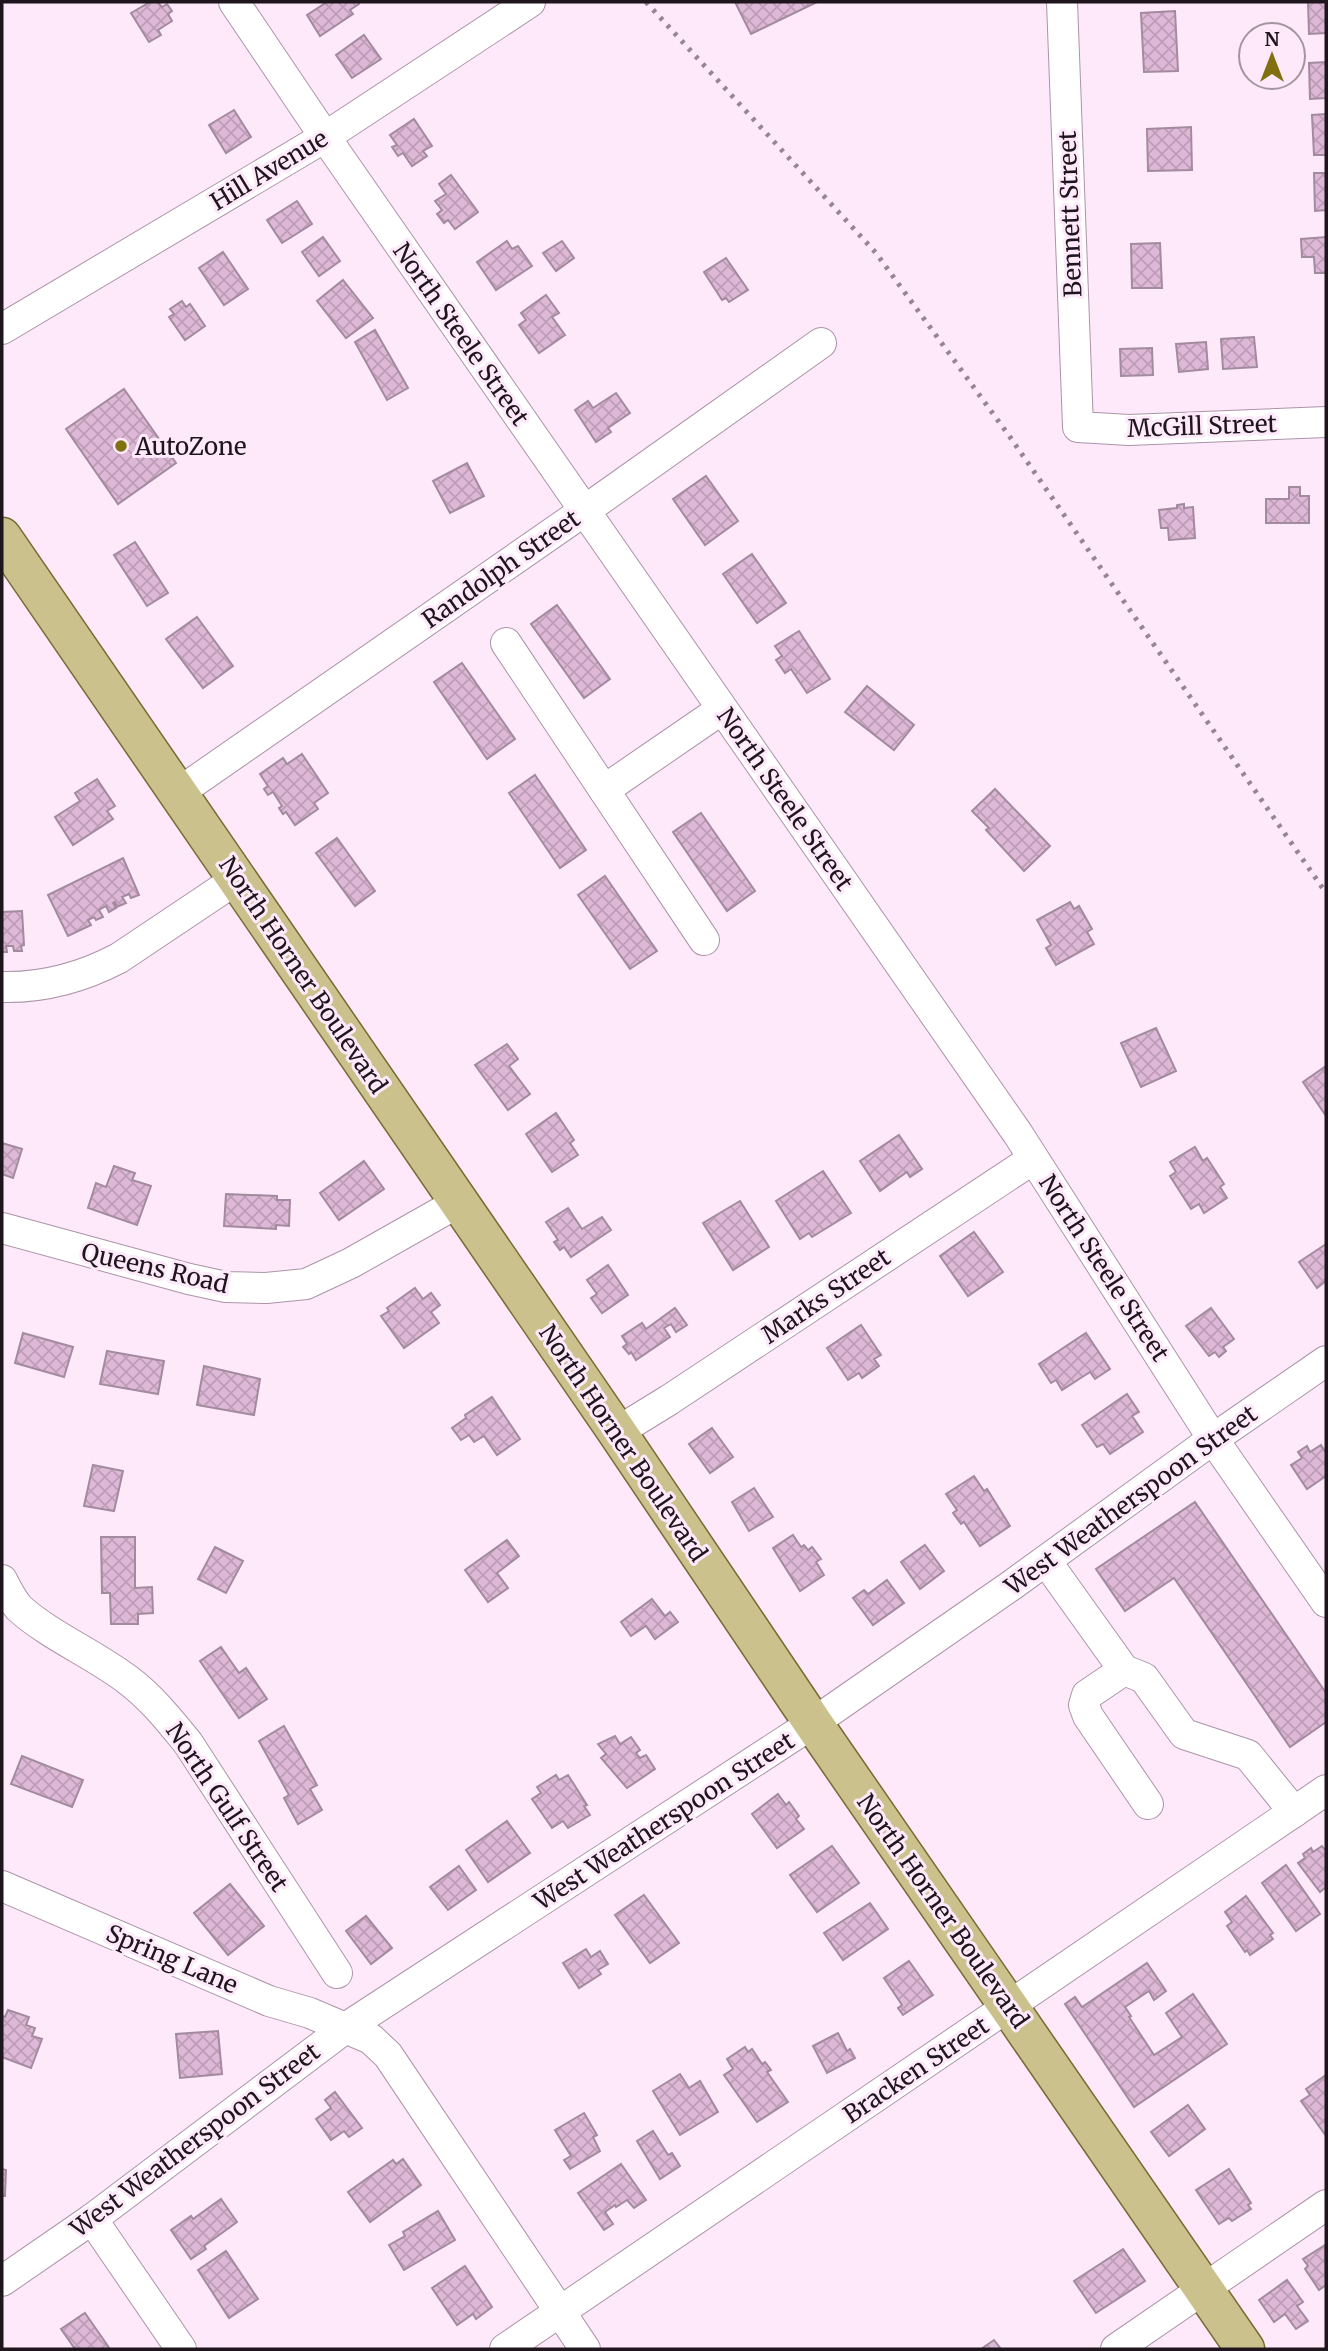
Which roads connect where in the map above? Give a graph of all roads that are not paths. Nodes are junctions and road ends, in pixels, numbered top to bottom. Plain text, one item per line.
1 (234, 2) edge
2 (530, 2) edge
3 (1062, 2) edge
4 (325, 137) junction
5 (2, 329) edge
6 (821, 343) dead end
7 (1326, 422) edge
8 (1078, 427) joint
9 (584, 511) junction
10 (2, 537) edge
11 (506, 643) dead end
12 (722, 709) junction
13 (604, 790) junction
14 (178, 793) junction
15 (237, 879) junction
16 (704, 940) dead end
17 (2, 988) edge
18 (1033, 1159) junction
19 (459, 1202) junction
20 (2, 1228) edge
21 (1326, 1361) edge
22 (617, 1432) junction
23 (1213, 1439) junction
24 (1046, 1560) junction
25 (2, 1580) edge
26 (1326, 1602) edge
27 (1124, 1670) junction
28 (813, 1723) junction
29 (1326, 1790) edge
30 (1148, 1804) dead end
31 (1294, 1812) junction
32 (2, 1886) edge
33 (337, 1973) dead end
34 (1009, 2007) junction
35 (344, 2029) junction
36 (1326, 2205) edge
37 (92, 2219) junction
38 (2, 2281) edge
39 (1204, 2289) junction
40 (559, 2314) junction
41 (181, 2349) edge
42 (505, 2349) edge
43 (585, 2349) edge
44 (1116, 2349) edge
45 (1245, 2349) edge

1 - 4 street, North Steele Street
2 - 4 street, Hill Avenue
3 - 8 street, Bennett Street
4 - 5 street, Hill Avenue
4 - 9 street, North Steele Street
6 - 9 street, Randolph Street
7 - 8 street, McGill Street
9 - 12 street, North Steele Street
9 - 14 street, Randolph Street
10 - 14 main road, North Horner Boulevard
11 - 13 street
12 - 13 street
12 - 18 street, North Steele Street
13 - 16 street
14 - 15 main road, North Horner Boulevard
15 - 17 street
15 - 19 main road, North Horner Boulevard
18 - 22 street, Marks Street
18 - 23 street, North Steele Street
19 - 20 street, Queens Road
19 - 22 main road, North Horner Boulevard
21 - 23 street, West Weatherspoon Street
22 - 28 main road, North Horner Boulevard
23 - 24 street, West Weatherspoon Street
23 - 26 street, North Steele Street
24 - 27 street
24 - 28 street, West Weatherspoon Street
25 - 33 street, North Gulf Street
27 - 30 street
27 - 31 street
28 - 34 main road, North Horner Boulevard
28 - 35 street, West Weatherspoon Street
29 - 31 street, Bracken Street
31 - 34 street, Bracken Street
32 - 35 street, Spring Lane
34 - 39 main road, North Horner Boulevard
34 - 40 street, Bracken Street
35 - 37 street, West Weatherspoon Street
35 - 40 street
36 - 39 street
37 - 38 street, West Weatherspoon Street
37 - 41 street
39 - 44 street
39 - 45 main road, North Horner Boulevard
40 - 42 street, Bracken Street
40 - 43 street

